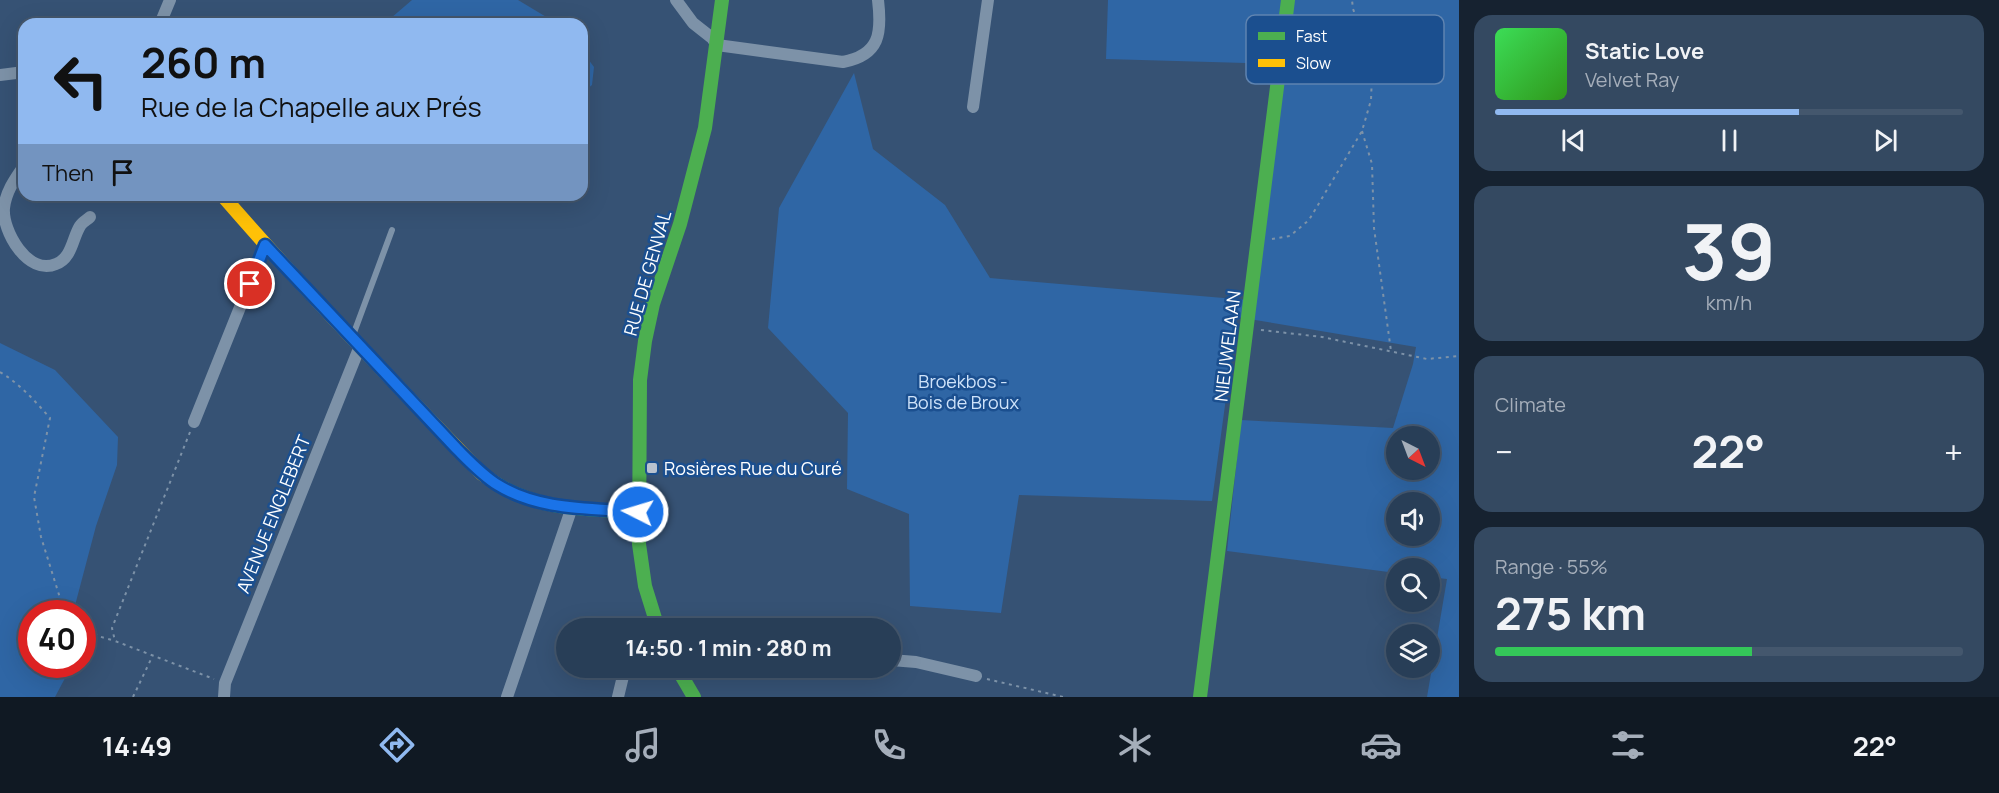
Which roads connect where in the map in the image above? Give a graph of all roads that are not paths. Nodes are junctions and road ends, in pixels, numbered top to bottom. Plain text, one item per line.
1 (170, 0) edge
2 (675, 0) edge
3 (722, 0) edge
4 (878, 0) edge
5 (988, 0) edge
6 (1288, 0) edge
7 (1286, 15) edge
8 (162, 18) edge
9 (717, 45) junction
10 (18, 73) edge
11 (0, 75) edge
12 (1277, 84) edge
13 (973, 107) dead end
14 (18, 174) edge
15 (227, 201) edge
16 (90, 217) dead end
17 (392, 230) dead end
18 (265, 245) junction
19 (356, 342) junction
20 (194, 422) road end
21 (572, 507) junction
22 (638, 512) junction
23 (653, 618) edge
24 (901, 661) edge
25 (975, 676) road end
26 (623, 678) edge
27 (683, 678) edge
28 (224, 697) edge
29 (507, 697) edge
30 (618, 697) edge
31 (694, 697) edge
32 (1200, 697) edge

1 - 8 street
2 - 9 street
3 - 9 street, RUE DE GENVAL
4 - 9 street
5 - 13 street
6 - 7 street, NIEUWELAAN
9 - 22 street, RUE DE GENVAL
10 - 11 street
12 - 32 street, NIEUWELAAN
14 - 16 street
15 - 18 street
17 - 19 lane
18 - 19 street
18 - 20 street
19 - 21 street
19 - 28 street, AVENUE ENGLEBERT
21 - 22 street
21 - 29 street
22 - 23 street, RUE DE GENVAL
24 - 25 street
26 - 30 street
27 - 31 street

